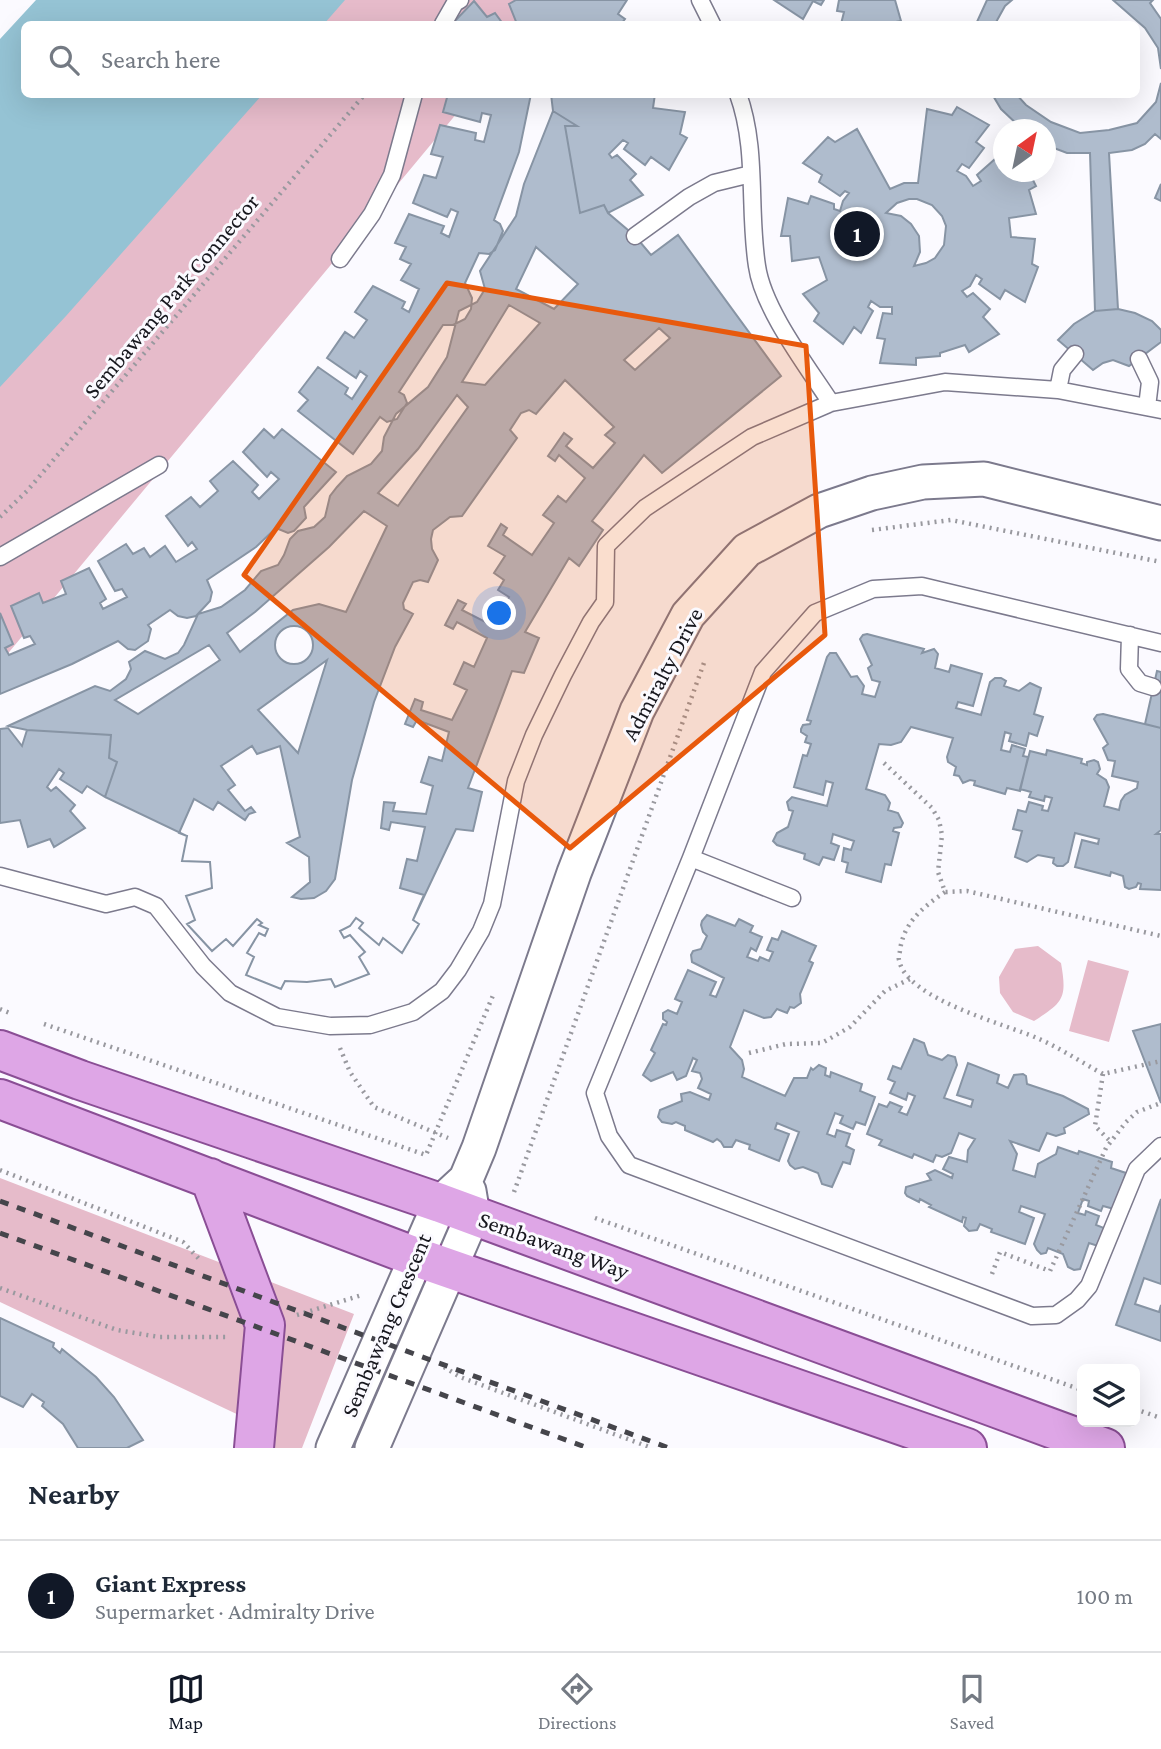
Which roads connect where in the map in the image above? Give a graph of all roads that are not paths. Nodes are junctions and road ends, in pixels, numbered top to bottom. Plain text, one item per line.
1 (460, 0) edge
2 (700, 0) edge
3 (445, 21) edge
4 (710, 21) edge
5 (413, 98) edge
6 (739, 98) edge
7 (751, 174) junction
8 (635, 236) dead end
9 (340, 259) dead end
10 (1074, 354) dead end
11 (1139, 359) dead end
12 (1058, 390) junction
13 (831, 403) junction
14 (1154, 409) edge
15 (159, 465) dead end
16 (1161, 523) edge
17 (0, 557) edge
18 (1130, 635) junction
19 (1161, 643) edge
20 (1153, 687) dead end
21 (691, 858) junction
22 (0, 876) edge
23 (792, 898) dead end
24 (0, 1050) edge
25 (0, 1099) edge
26 (1161, 1146) edge
27 (210, 1178) junction
28 (460, 1199) junction
29 (433, 1263) junction
30 (254, 1448) edge
31 (333, 1448) edge
32 (372, 1448) edge
33 (967, 1448) edge
34 (1105, 1448) edge

1 - 3 lane
2 - 4 lane
5 - 9 lane
6 - 7 lane
7 - 8 lane
7 - 13 lane
10 - 12 lane
11 - 14 lane
12 - 13 lane
12 - 14 lane
13 - 22 lane
15 - 17 lane
16 - 28 street, Admiralty Drive
18 - 19 lane
18 - 20 lane
18 - 21 lane
21 - 23 lane
21 - 26 lane
24 - 28 main road, Sembawang Way
25 - 27 main road
27 - 29 main road
27 - 30 main road
28 - 29 street, Sembawang Crescent
28 - 34 main road, Sembawang Way
29 - 31 street, Sembawang Crescent
29 - 32 street, Sembawang Crescent
29 - 33 main road

